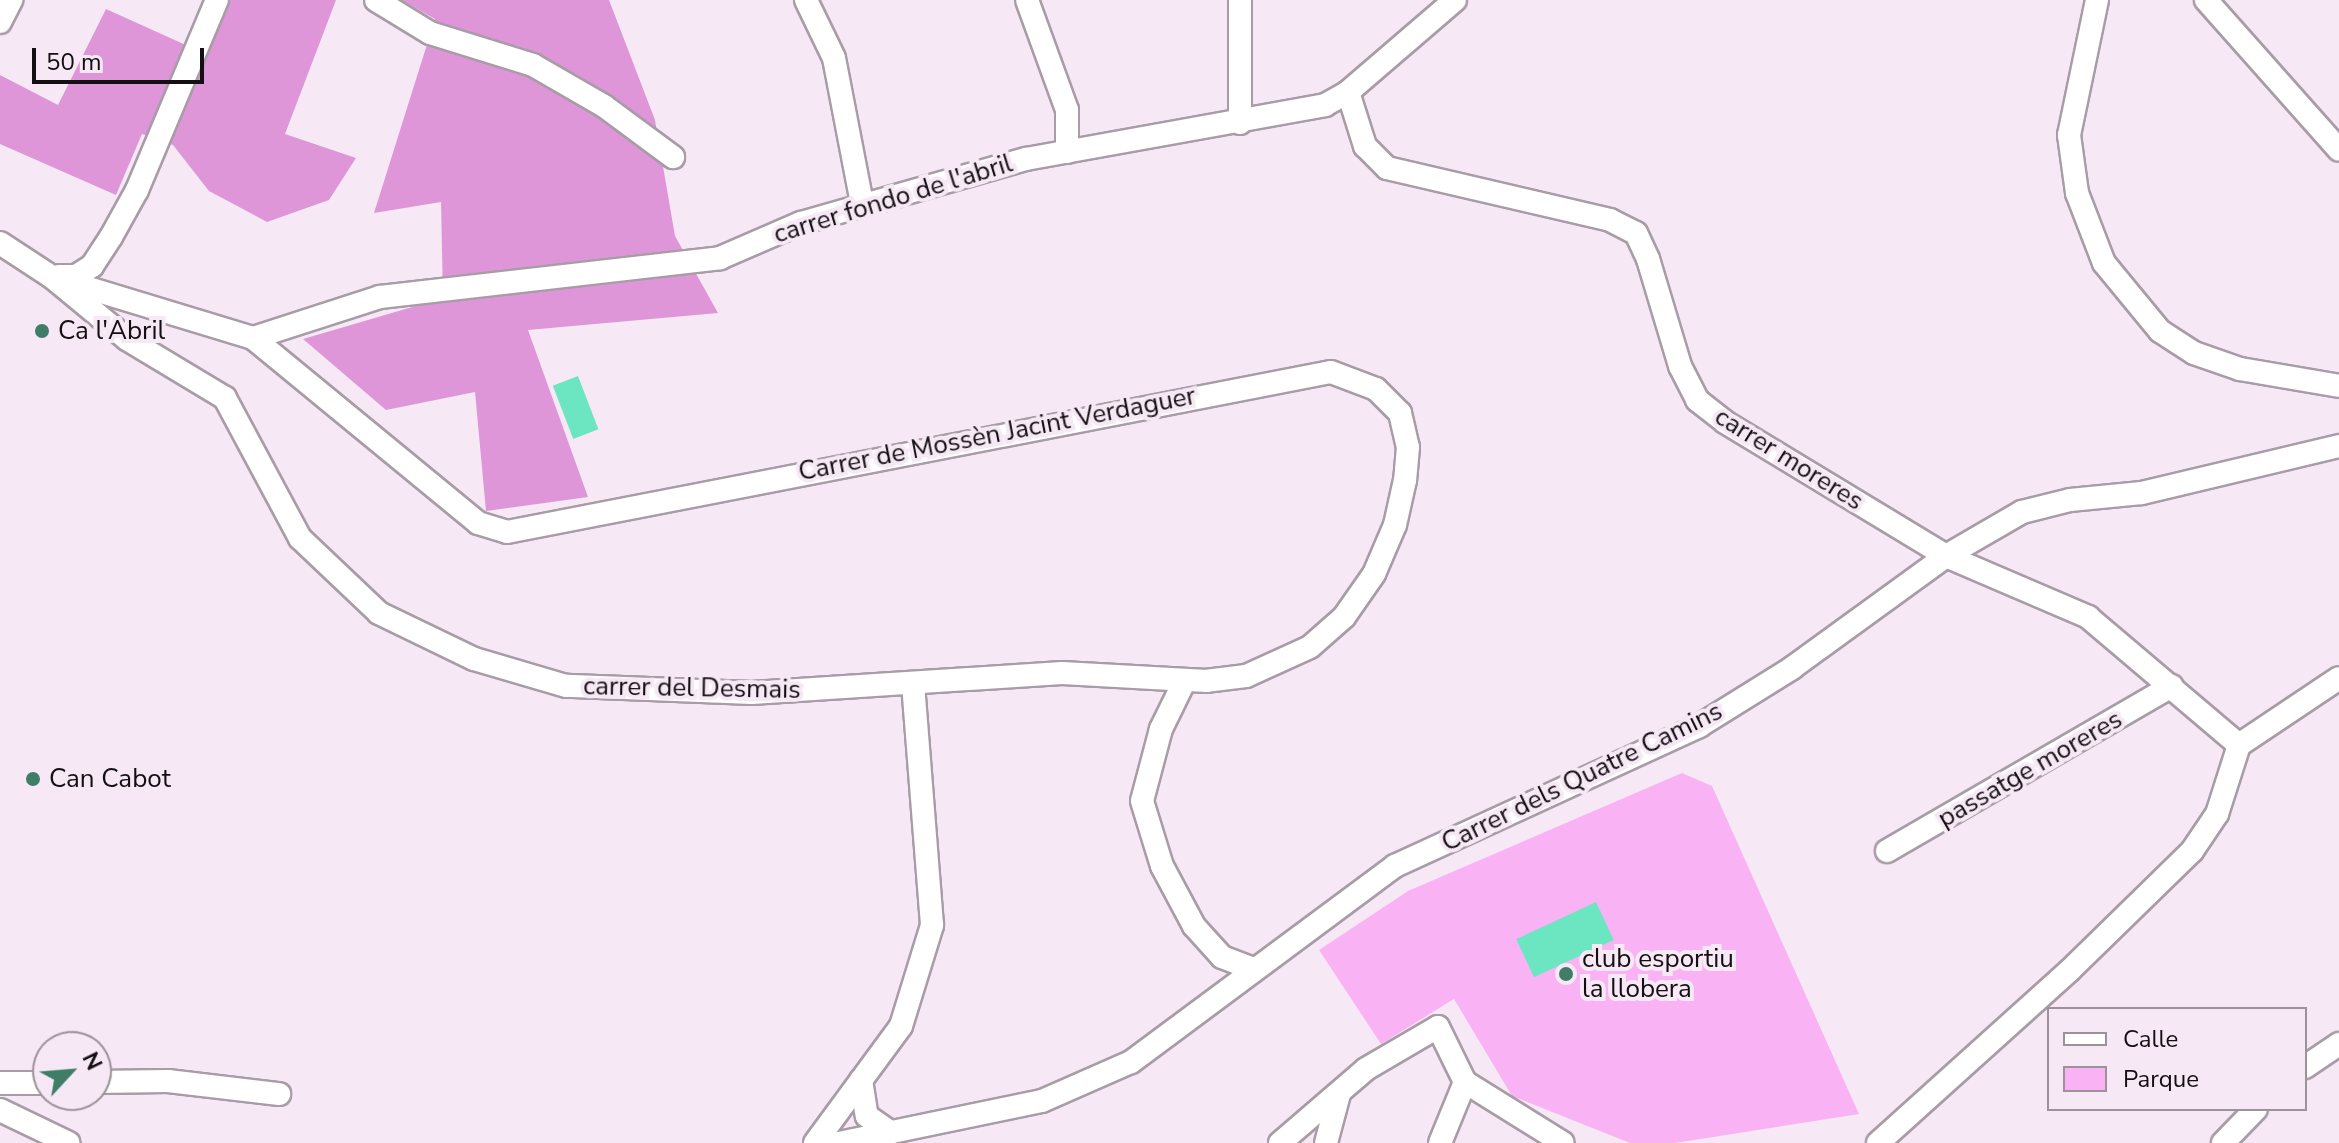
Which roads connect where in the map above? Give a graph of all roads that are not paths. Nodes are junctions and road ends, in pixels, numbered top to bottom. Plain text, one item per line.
1 (11, 0) edge
2 (217, 0) edge
3 (376, 0) edge
4 (806, 0) edge
5 (1027, 0) edge
6 (1240, 0) edge
7 (1455, 0) edge
8 (2097, 0) edge
9 (2206, 0) edge
10 (0, 22) edge
11 (1348, 92) junction
12 (1240, 123) junction
13 (2339, 150) edge
14 (1067, 152) junction
15 (673, 157) dead end
16 (862, 204) junction
17 (0, 243) edge
18 (52, 277) junction
19 (253, 338) junction
20 (2339, 386) edge
21 (2339, 446) edge
22 (1946, 556) junction
23 (2339, 678) edge
24 (1185, 680) junction
25 (913, 686) junction
26 (2172, 686) junction
27 (2239, 745) junction
28 (1887, 851) dead end
29 (1251, 968) junction
30 (2339, 1044) edge
31 (2307, 1066) edge
32 (861, 1080) junction
33 (112, 1082) edge
34 (1465, 1082) junction
35 (0, 1083) edge
36 (32, 1083) edge
37 (279, 1094) dead end
38 (1339, 1094) junction
39 (0, 1110) edge
40 (2254, 1111) edge
41 (891, 1133) junction
42 (1876, 1141) edge
43 (69, 1143) edge
44 (815, 1143) edge
45 (839, 1143) edge
46 (1280, 1143) edge
47 (1326, 1143) edge
48 (1440, 1143) edge
49 (1563, 1143) edge
50 (2223, 1143) edge

1 - 10 street
2 - 18 street
3 - 15 street
4 - 16 street
5 - 14 street
6 - 12 street
7 - 11 street, carrer fondo de l'abril
8 - 20 street
9 - 13 street
11 - 12 street, carrer fondo de l'abril
11 - 22 street, carrer moreres
12 - 14 street, carrer fondo de l'abril
14 - 16 street, carrer fondo de l'abril
16 - 19 street, carrer fondo de l'abril
17 - 18 street, Carrer de Mossèn Jacint Verdaguer
18 - 19 street, Carrer de Mossèn Jacint Verdaguer
18 - 25 street, carrer del Desmais
19 - 24 street, Carrer de Mossèn Jacint Verdaguer
21 - 22 street, Carrer dels Quatre Camins
22 - 26 street, carrer moreres
22 - 29 street, Carrer dels Quatre Camins
23 - 27 street
24 - 25 street, Carrer de Mossèn Jacint Verdaguer
24 - 29 street
25 - 32 street
26 - 27 street, carrer moreres
26 - 28 street, passatge moreres
27 - 42 street
29 - 41 street, Carrer dels Quatre Camins
30 - 31 street
32 - 41 street
32 - 44 street
33 - 37 street
34 - 38 street
34 - 48 street
34 - 49 street
35 - 36 street
38 - 46 street
38 - 47 street
39 - 43 street
40 - 50 street
41 - 45 street, Carrer dels Quatre Camins

